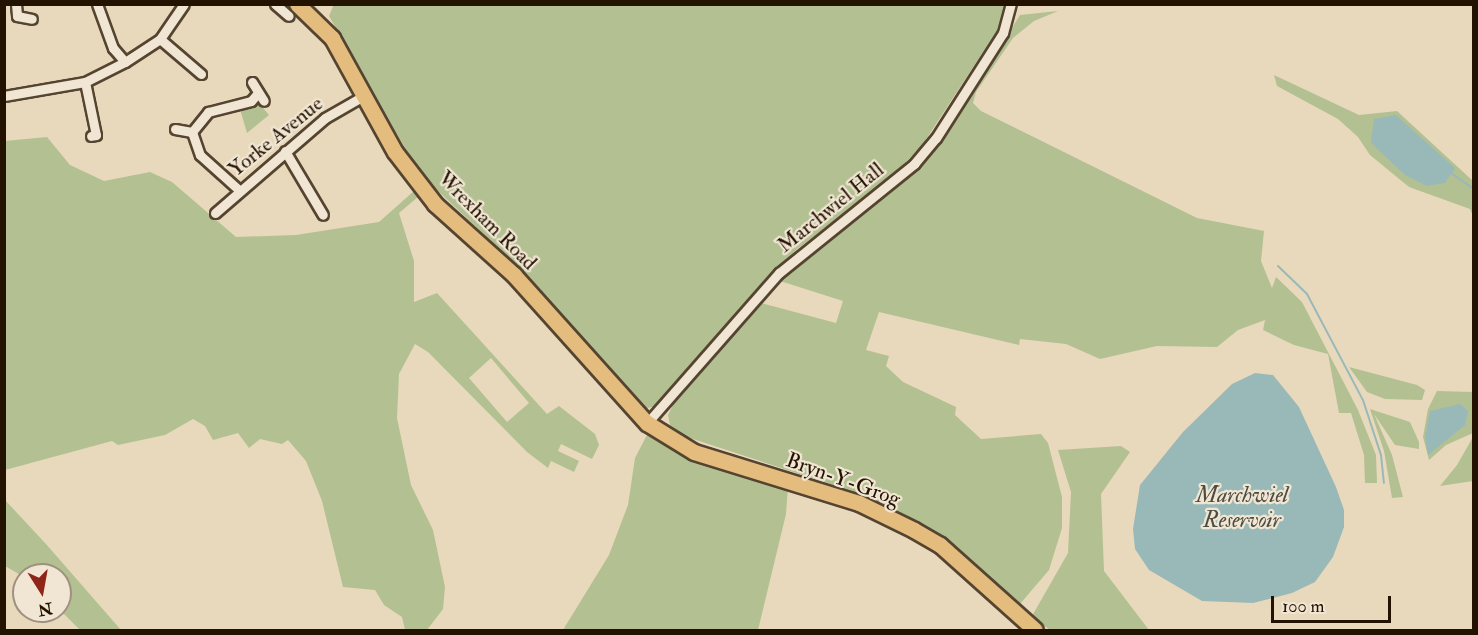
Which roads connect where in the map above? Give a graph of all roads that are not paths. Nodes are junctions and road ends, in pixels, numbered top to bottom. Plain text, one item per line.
1 (16, 4) edge
2 (97, 4) edge
3 (184, 4) edge
4 (1011, 4) edge
5 (276, 5) edge
6 (293, 10) edge
7 (270, 14) dead end
8 (32, 19) dead end
9 (160, 39) junction
10 (125, 62) junction
11 (193, 73) dead end
12 (85, 82) junction
13 (252, 82) dead end
14 (365, 95) junction
15 (4, 96) edge
16 (175, 129) dead end
17 (192, 132) junction
18 (96, 134) dead end
19 (285, 151) junction
20 (239, 190) junction
21 (215, 213) dead end
22 (323, 215) dead end
23 (647, 423) junction
24 (1035, 630) edge

1 - 8 street
2 - 10 street
3 - 9 street
4 - 23 street, Marchwiel Hall
5 - 6 street
5 - 7 street
6 - 14 main road, Wrexham Road
9 - 10 street
9 - 11 street
10 - 12 street
12 - 15 street
12 - 18 street
13 - 17 street
14 - 19 street, Yorke Avenue
14 - 23 main road, Wrexham Road
16 - 17 street
17 - 20 street
19 - 20 street, Yorke Avenue
19 - 22 street
20 - 21 street, Yorke Avenue
23 - 24 main road, Bryn-Y-Grog

